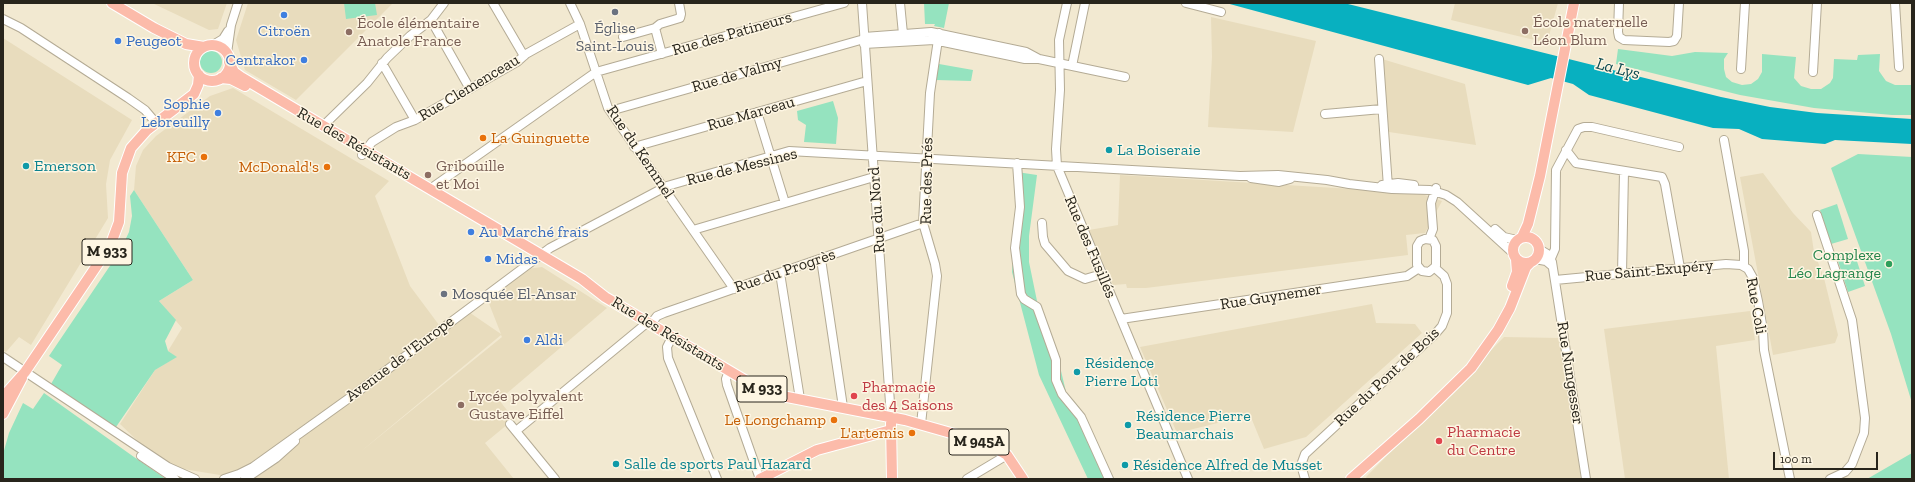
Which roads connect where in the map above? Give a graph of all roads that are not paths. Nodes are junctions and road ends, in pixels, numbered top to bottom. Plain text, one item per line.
1 (112, 3) edge
2 (238, 3) edge
3 (444, 3) edge
4 (493, 3) edge
5 (570, 3) edge
6 (679, 3) edge
7 (844, 3) edge
8 (862, 3) edge
9 (900, 3) edge
10 (1067, 3) edge
11 (1085, 3) edge
12 (1186, 3) edge
13 (1574, 3) edge
14 (1619, 3) edge
15 (1679, 3) edge
16 (1745, 3) edge
17 (1818, 3) edge
18 (1895, 3) edge
19 (1221, 12) dead end
20 (3, 19) edge
21 (430, 20) junction
22 (580, 24) junction
23 (231, 25) junction
24 (154, 28) junction
25 (655, 28) junction
26 (902, 34) junction
27 (623, 37) dead end
28 (939, 37) junction
29 (864, 40) junction
30 (208, 46) junction
31 (662, 54) junction
32 (524, 56) junction
33 (228, 58) junction
34 (1379, 59) dead end
35 (194, 62) junction
36 (382, 63) junction
37 (1059, 63) junction
38 (1072, 66) junction
39 (1899, 67) dead end
40 (1741, 69) dead end
41 (596, 72) junction
42 (1813, 72) dead end
43 (199, 75) junction
44 (1126, 77) dead end
45 (216, 79) junction
46 (867, 81) junction
47 (470, 89) junction
48 (185, 101) junction
49 (1382, 109) junction
50 (610, 111) junction
51 (757, 112) junction
52 (1325, 114) dead end
53 (415, 120) junction
54 (156, 123) junction
55 (323, 126) junction
56 (1724, 140) dead end
57 (634, 147) junction
58 (1679, 147) dead end
59 (1566, 150) junction
60 (363, 153) junction
61 (873, 155) junction
62 (770, 156) junction
63 (926, 158) junction
64 (1018, 163) junction
65 (1057, 166) junction
66 (1624, 171) junction
67 (1540, 176) junction
68 (874, 177) junction
69 (1388, 186) junction
70 (663, 188) junction
71 (430, 189) junction
72 (1436, 189) junction
73 (785, 203) junction
74 (1817, 215) dead end
75 (923, 223) junction
76 (1042, 223) dead end
77 (693, 230) junction
78 (879, 239) junction
79 (1429, 239) junction
80 (1520, 239) junction
81 (1537, 244) junction
82 (538, 256) junction
83 (1514, 256) junction
84 (821, 259) junction
85 (1533, 261) junction
86 (1551, 263) junction
87 (1744, 266) junction
88 (1419, 268) junction
89 (1435, 268) junction
90 (1680, 268) junction
91 (780, 273) junction
92 (1102, 274) junction
93 (1622, 274) junction
94 (1555, 280) junction
95 (734, 288) junction
96 (1121, 319) junction
97 (650, 323) junction
98 (672, 337) junction
99 (3, 357) edge
100 (729, 371) junction
101 (25, 372) junction
102 (3, 397) edge
103 (800, 399) junction
104 (843, 407) junction
105 (3, 414) edge
106 (891, 417) junction
107 (93, 419) junction
108 (318, 420) junction
109 (510, 424) dead end
110 (921, 424) junction
111 (891, 430) junction
112 (516, 431) junction
113 (1007, 456) junction
114 (1361, 469) junction
115 (1789, 478) edge
116 (175, 479) edge
117 (195, 479) edge
118 (224, 479) edge
119 (245, 479) edge
120 (555, 479) edge
121 (717, 479) edge
122 (760, 479) edge
123 (892, 479) edge
124 (966, 479) edge
125 (1023, 479) edge
126 (1109, 479) edge
127 (1188, 479) edge
128 (1305, 479) edge
129 (1350, 479) edge
130 (1586, 479) edge
131 (1830, 479) edge

1 - 24 main road
2 - 23 street
3 - 21 street
4 - 32 street
5 - 22 street, Rue du Kemmel
6 - 25 street
7 - 31 street, Rue des Patineurs
8 - 29 street, Rue du Nord
9 - 26 street
10 - 37 street, Rue des Fusillés
11 - 38 street
12 - 19 street
13 - 67 main road
14 - 15 street
16 - 40 street
17 - 42 street
18 - 39 street
20 - 54 street
21 - 36 street
21 - 47 street
22 - 32 street, Rue Clemenceau
22 - 41 street, Rue du Kemmel
23 - 30 street
23 - 33 street
24 - 30 main road
24 - 35 main road
25 - 27 street
25 - 31 street
26 - 28 street
26 - 29 street
28 - 29 street
28 - 37 street
28 - 63 street, Rue des Prés
29 - 46 street, Rue du Nord
29 - 50 street, Rue de Valmy
30 - 33 main road
30 - 35 main road
31 - 41 street, Rue des Patineurs
32 - 47 street, Rue Clemenceau
33 - 45 main road
33 - 55 main road, Rue des Résistants / M 933
34 - 49 street
35 - 43 main road
36 - 53 street
36 - 55 street
37 - 38 street
37 - 65 street, Rue des Fusillés
38 - 44 street
41 - 50 street, Rue du Kemmel
41 - 71 street, Rue des Patineurs
43 - 45 main road
43 - 48 main road, M 933
45 - 48 main road, M 933
45 - 60 main road, Rue des Résistants
46 - 51 street, Rue Marceau
46 - 61 street, Rue du Nord
47 - 53 street, Rue Clemenceau
48 - 54 main road, M 933
49 - 52 street
49 - 69 street
50 - 57 street, Rue du Kemmel
51 - 57 street, Rue Marceau
51 - 62 street
53 - 60 street, Rue Clemenceau
54 - 101 main road, M 933
55 - 60 main road, Rue des Résistants / M 933
56 - 87 street, Rue Coli
57 - 70 street, Rue du Kemmel
58 - 59 street, Rue Nungesser
59 - 66 street
59 - 86 street, Rue Nungesser
60 - 71 main road, Rue des Résistants / M 933
60 - 82 main road, Rue des Résistants
61 - 62 street, Rue de Messines
61 - 63 street, Rue de Messines
61 - 68 street, Rue du Nord
62 - 70 street, Rue de Messines
62 - 73 street
63 - 64 street, Rue de Messines
63 - 75 street, Rue des Prés
64 - 65 street, Rue de Messines
64 - 126 street
65 - 69 street, Rue de Messines
65 - 92 street, Rue des Fusillés
66 - 90 street
66 - 93 street
67 - 80 main road
67 - 81 main road
68 - 73 street
68 - 78 street, Rue du Nord
69 - 72 street, Rue de Messines
70 - 77 street, Rue du Kemmel
70 - 82 street, Rue de Messines
71 - 82 main road, Rue des Résistants / M 933
72 - 79 street
72 - 80 street
72 - 83 street
73 - 77 street
74 - 131 street
75 - 78 street, Rue du Progrès
75 - 110 street, Rue des Prés
76 - 92 street
77 - 95 street, Rue du Kemmel
78 - 84 street, Rue du Progrès
78 - 106 street, Rue du Nord
79 - 88 street
79 - 89 street
80 - 81 main road
80 - 83 main road
81 - 85 main road
81 - 86 street
82 - 97 main road, Rue des Résistants / M 933
82 - 108 street, Avenue de l'Europe
83 - 85 main road
83 - 114 main road
84 - 91 street, Rue du Progrès
84 - 104 street
85 - 86 street
85 - 114 main road
86 - 94 street, Rue Nungesser
87 - 90 street, Rue Saint-Exupéry
87 - 115 street, Rue Coli
88 - 89 street
88 - 96 street, Rue Guynemer
89 - 128 street, Rue du Pont de Bois
90 - 93 street, Rue Saint-Exupéry
91 - 95 street, Rue du Progrès
91 - 103 street
92 - 96 street, Rue des Fusillés
93 - 94 street, Rue Saint-Exupéry
94 - 130 street, Rue Nungesser
95 - 97 street, Rue du Progrès
96 - 127 street, Rue des Fusillés
97 - 98 main road, Rue des Résistants / M 933
97 - 112 street, Rue du Progrès
98 - 100 main road, Rue des Résistants / M 933
98 - 121 street
99 - 101 street
100 - 103 main road, Rue des Résistants / M 933
100 - 122 street
101 - 102 main road, M 933
101 - 105 main road, M 933
101 - 107 street
103 - 104 main road, Rue des Résistants / M 933
104 - 106 main road, Rue des Résistants / M 933
106 - 110 main road, M 945A
106 - 111 main road
107 - 116 street
107 - 117 street
108 - 118 street, Avenue de l'Europe
108 - 119 street, Avenue de l'Europe
109 - 112 street
110 - 113 main road, M 945A
111 - 122 main road
111 - 123 main road
112 - 120 street
113 - 124 street
113 - 125 main road, M 945A
114 - 129 main road

